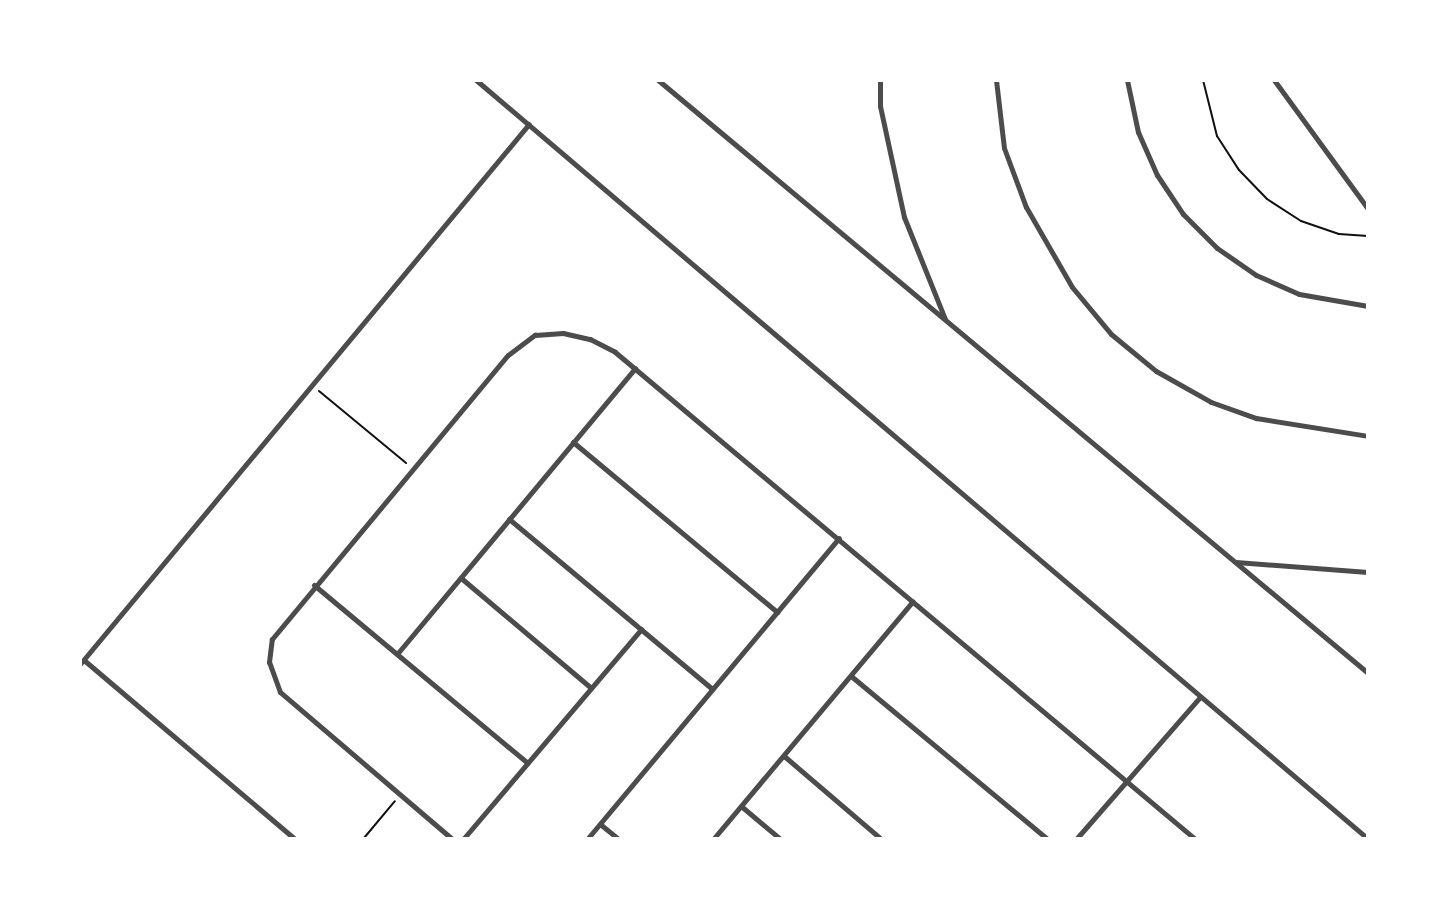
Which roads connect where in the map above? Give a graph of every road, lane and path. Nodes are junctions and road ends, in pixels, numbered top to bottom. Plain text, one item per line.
1 (476, 80) edge
2 (658, 80) edge
3 (880, 80) edge
4 (996, 80) edge
5 (1127, 80) edge
6 (1203, 80) edge
7 (1274, 80) edge
8 (529, 124) junction
9 (1367, 209) edge
10 (1367, 236) edge
11 (1367, 306) edge
12 (946, 322) junction
13 (635, 368) junction
14 (313, 386) junction
15 (1367, 436) edge
16 (573, 442) junction
17 (412, 468) junction
18 (509, 519) junction
19 (839, 538) junction
20 (1237, 562) junction
21 (1367, 572) edge
22 (461, 578) junction
23 (314, 585) junction
24 (913, 601) junction
25 (777, 612) junction
26 (641, 629) junction
27 (397, 654) junction
28 (83, 663) edge
29 (1367, 673) edge
30 (851, 676) junction
31 (591, 688) junction
32 (712, 689) junction
33 (1199, 698) junction
34 (784, 755) junction
35 (528, 763) junction
36 (1125, 782) junction
37 (400, 795) junction
38 (741, 806) junction
39 (600, 824) junction
40 (295, 838) edge
41 (364, 838) edge
42 (452, 838) edge
43 (464, 838) edge
44 (588, 838) edge
45 (617, 838) edge
46 (714, 838) edge
47 (779, 838) edge
48 (880, 838) edge
49 (1046, 838) edge
50 (1077, 838) edge
51 (1194, 838) edge
52 (1367, 838) edge

1 - 8 street
2 - 12 street
3 - 12 street
4 - 15 street
5 - 11 street
6 - 10 path
7 - 9 street
8 - 14 street
8 - 33 street
12 - 20 street
13 - 16 street
13 - 17 street
13 - 19 street
14 - 17 path
14 - 28 street
16 - 18 street
16 - 25 street
17 - 23 street
18 - 22 street
18 - 26 street
19 - 24 street
19 - 25 street
20 - 21 street
20 - 29 street
22 - 27 street
22 - 31 street
23 - 27 street
23 - 37 street
24 - 30 street
24 - 36 street
25 - 32 street
26 - 31 street
26 - 32 street
27 - 35 street
28 - 40 street
30 - 34 street
30 - 49 street
31 - 35 street
32 - 39 street
33 - 36 street
33 - 52 street
34 - 38 street
34 - 48 street
35 - 43 street
36 - 50 street
36 - 51 street
37 - 41 path
37 - 42 street
38 - 46 street
38 - 47 street
39 - 44 street
39 - 45 street

